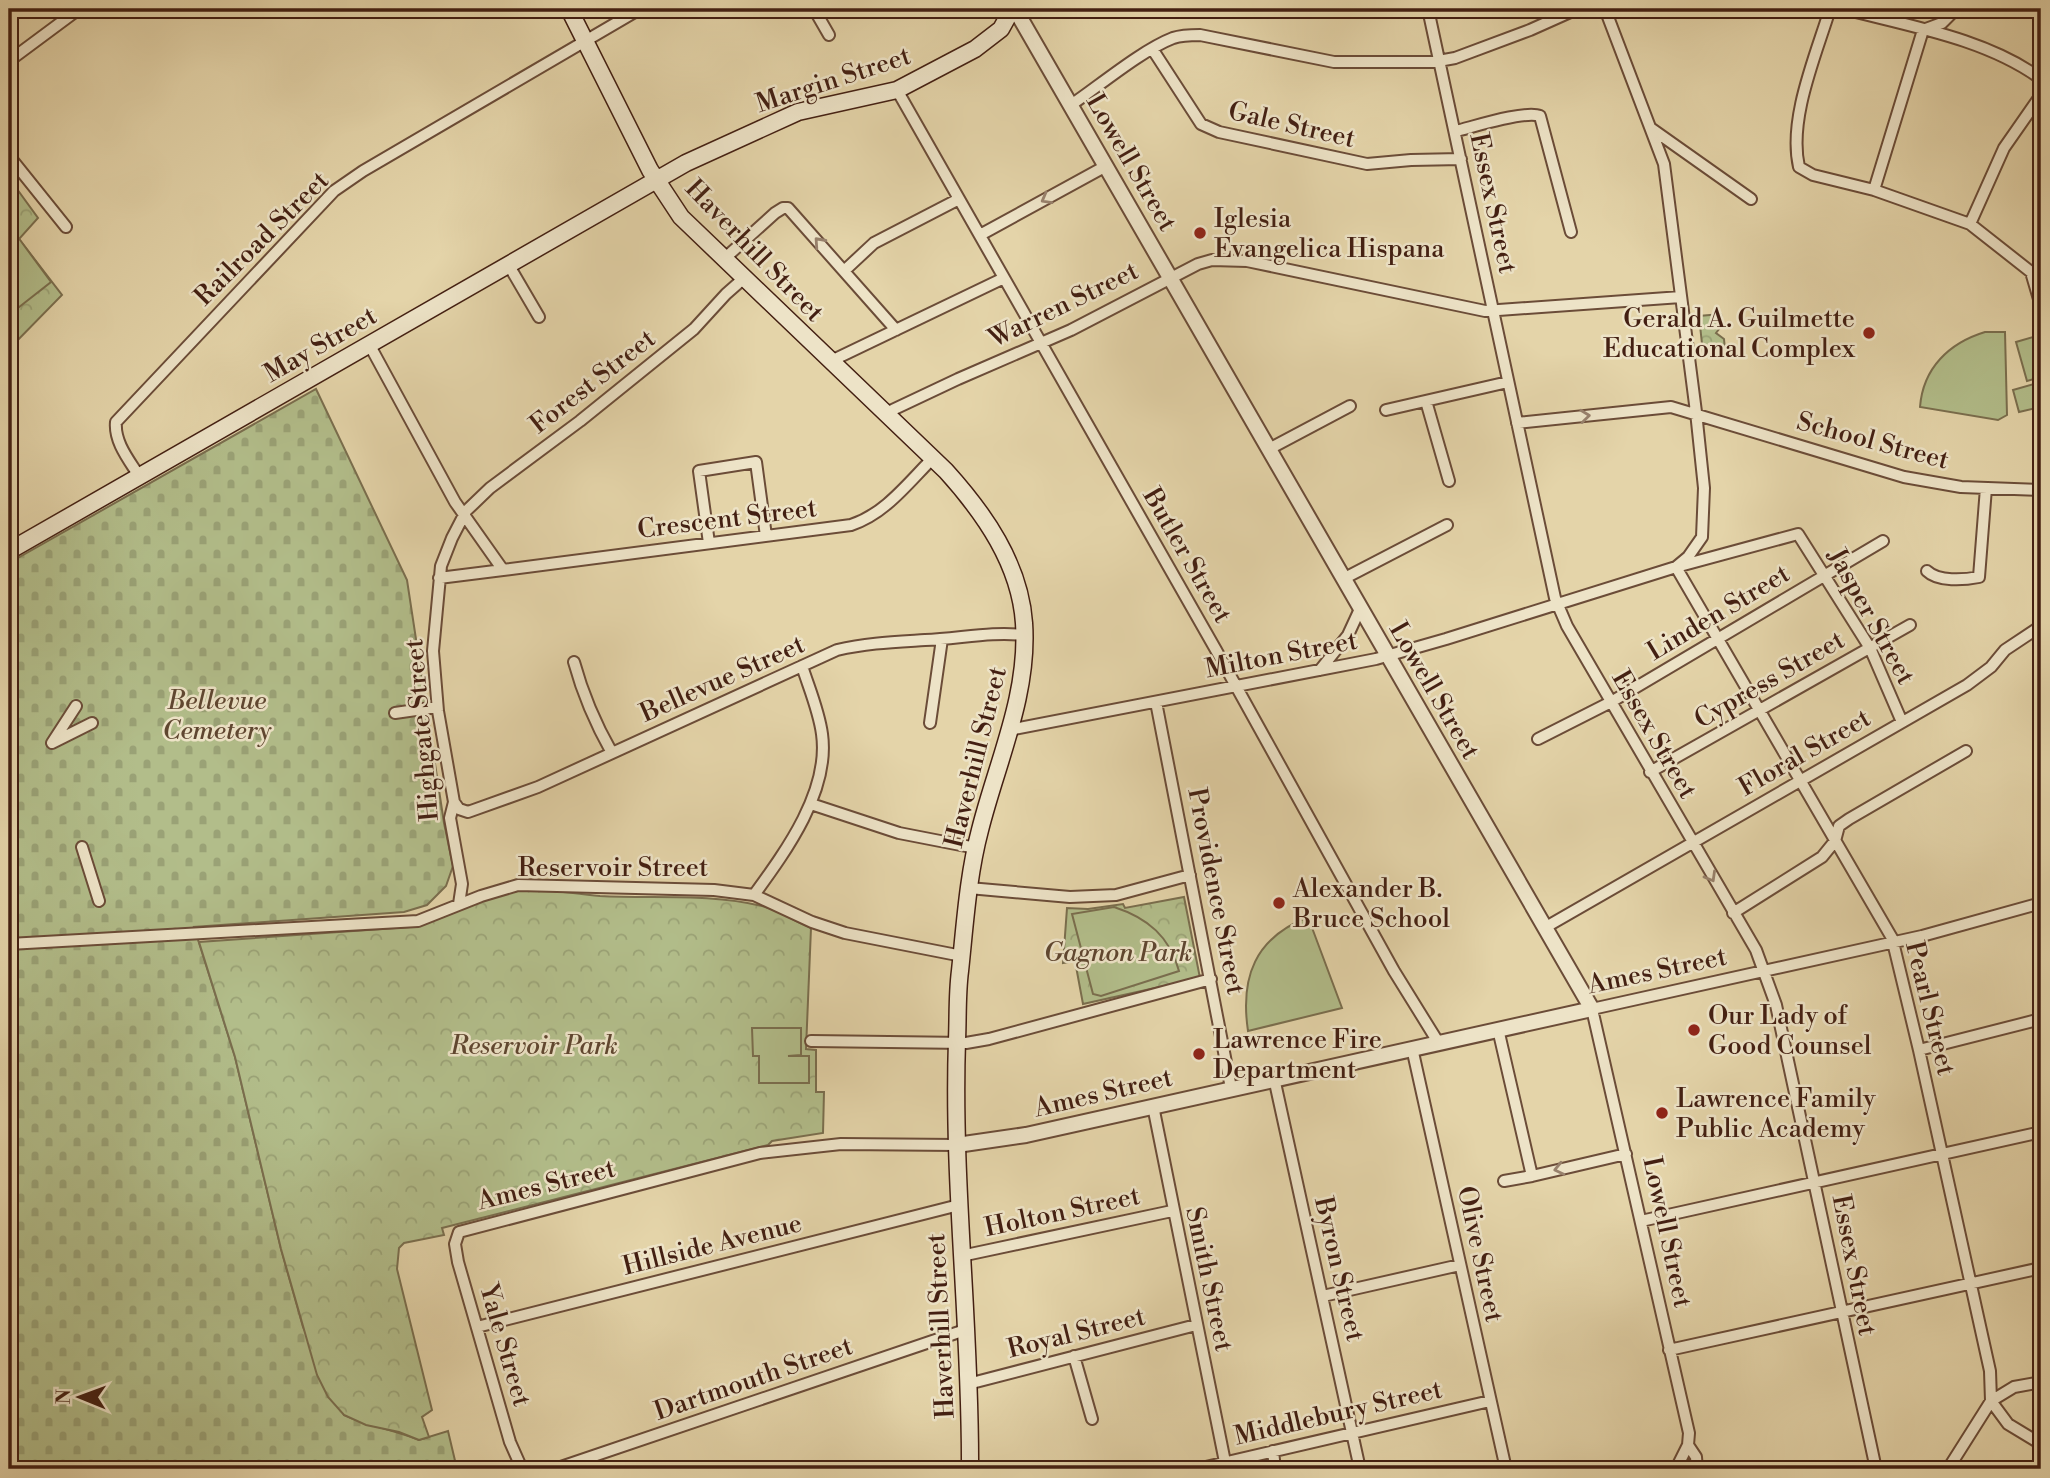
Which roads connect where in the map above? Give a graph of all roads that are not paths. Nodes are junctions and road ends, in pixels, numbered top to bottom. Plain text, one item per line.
1 (79, 9) edge
2 (569, 9) edge
3 (640, 9) edge
4 (814, 9) edge
5 (1014, 9) edge
6 (1428, 9) edge
7 (1577, 9) edge
8 (1605, 9) edge
9 (1830, 9) edge
10 (1844, 9) edge
11 (1956, 9) edge
12 (1923, 30) junction
13 (829, 35) dead end
14 (584, 40) junction
15 (1153, 50) junction
16 (9, 61) edge
17 (1441, 61) junction
18 (2041, 79) edge
19 (897, 90) junction
20 (2041, 95) edge
21 (1071, 106) junction
22 (1652, 129) junction
23 (1456, 131) junction
24 (9, 156) edge
25 (1461, 159) junction
26 (1106, 166) junction
27 (656, 180) junction
28 (1874, 190) junction
29 (959, 199) junction
30 (1751, 199) dead end
31 (1970, 223) junction
32 (66, 227) dead end
33 (1571, 232) dead end
34 (980, 235) junction
35 (724, 259) junction
36 (508, 264) junction
37 (844, 271) junction
38 (1170, 277) junction
39 (1004, 278) junction
40 (743, 279) junction
41 (1681, 297) junction
42 (2041, 306) edge
43 (1494, 311) junction
44 (539, 317) dead end
45 (896, 330) junction
46 (1041, 343) junction
47 (369, 344) junction
48 (831, 361) junction
49 (1508, 382) junction
50 (1426, 401) junction
51 (1350, 406) dead end
52 (1386, 410) dead end
53 (1696, 412) junction
54 (886, 414) junction
55 (1517, 423) junction
56 (1269, 449) junction
57 (933, 458) junction
58 (139, 476) junction
59 (1449, 481) dead end
60 (1986, 488) junction
61 (2041, 490) edge
62 (464, 515) junction
63 (1447, 525) dead end
64 (1798, 534) joint
65 (766, 536) junction
66 (1883, 541) dead end
67 (709, 543) junction
68 (9, 551) edge
69 (1676, 567) junction
70 (503, 570) junction
71 (1927, 571) dead end
72 (1826, 575) junction
73 (439, 578) junction
74 (1343, 579) junction
75 (1558, 604) junction
76 (1360, 609) junction
77 (1910, 625) dead end
78 (2041, 626) edge
79 (1024, 635) junction
80 (942, 639) junction
81 (1718, 639) junction
82 (1870, 648) junction
83 (1387, 655) junction
84 (574, 662) dead end
85 (802, 666) junction
86 (1320, 670) junction
87 (1236, 686) junction
88 (1156, 702) junction
89 (1611, 702) junction
90 (76, 706) dead end
91 (438, 707) junction
92 (1759, 711) junction
93 (395, 713) dead end
94 (1902, 722) junction
95 (92, 723) dead end
96 (930, 723) dead end
97 (1009, 730) junction
98 (1538, 739) dead end
99 (1966, 751) dead end
100 (612, 752) junction
101 (1650, 772) junction
102 (1800, 780) junction
103 (454, 802) junction
104 (811, 804) junction
105 (1835, 841) junction
106 (1691, 843) junction
107 (82, 848) dead end
108 (976, 848) junction
109 (1190, 875) junction
110 (970, 888) junction
111 (754, 895) junction
112 (99, 901) dead end
113 (2041, 903) edge
114 (459, 904) junction
115 (1733, 912) junction
116 (1546, 927) junction
117 (1893, 943) junction
118 (9, 944) edge
119 (962, 956) junction
120 (1765, 972) junction
121 (1210, 979) junction
122 (1592, 1009) junction
123 (2041, 1019) edge
124 (1499, 1029) junction
125 (811, 1041) dead end
126 (1438, 1042) junction
127 (957, 1044) junction
128 (1412, 1048) junction
129 (1919, 1050) junction
130 (1274, 1078) junction
131 (1231, 1088) junction
132 (1153, 1106) junction
133 (2041, 1132) edge
134 (957, 1145) junction
135 (1942, 1153) junction
136 (1626, 1154) junction
137 (1532, 1176) junction
138 (1504, 1181) dead end
139 (1815, 1181) junction
140 (959, 1205) junction
141 (1172, 1211) junction
142 (1641, 1221) junction
143 (459, 1232) joint
144 (961, 1256) junction
145 (1460, 1265) junction
146 (2041, 1268) edge
147 (1971, 1284) junction
148 (1323, 1296) junction
149 (1841, 1311) junction
150 (1196, 1325) junction
151 (477, 1327) junction
152 (965, 1330) junction
153 (1669, 1350) junction
154 (1074, 1356) junction
155 (2041, 1382) edge
156 (968, 1384) junction
157 (1490, 1401) junction
158 (1992, 1401) junction
159 (1091, 1419) dead end
160 (1354, 1432) junction
161 (2041, 1444) edge
162 (1688, 1445) junction
163 (1273, 1451) junction
164 (1224, 1462) junction
165 (521, 1469) edge
166 (555, 1469) edge
167 (970, 1469) edge
168 (1197, 1469) edge
169 (1275, 1469) edge
170 (1360, 1469) edge
171 (1506, 1469) edge
172 (1676, 1469) edge
173 (1697, 1469) edge
174 (1876, 1469) edge
175 (1948, 1469) edge

1 - 16 street
2 - 14 main road, Haverhill Street
3 - 14 street
4 - 13 street
5 - 19 main road, Margin Street
5 - 21 street, Lowell Street
6 - 17 street, Essex Street
7 - 17 street
8 - 22 street
9 - 28 street
10 - 12 street
11 - 12 street
12 - 18 street
12 - 28 street
14 - 27 main road, Haverhill Street
14 - 58 street, Railroad Street
15 - 17 street
15 - 21 street
15 - 25 street, Gale Street
17 - 23 street, Essex Street
19 - 27 main road, Margin Street
19 - 29 street, Butler Street
20 - 31 street
21 - 26 street, Lowell Street
22 - 30 street
22 - 41 street
23 - 25 street, Essex Street
23 - 33 street
24 - 32 street
25 - 43 street, Essex Street
26 -> 34 street
26 - 38 street, Lowell Street
27 - 35 main road, Haverhill Street
27 - 36 main road, May Street
28 - 31 street
29 - 34 street, Butler Street
29 - 37 street
31 - 42 street
34 - 39 street, Butler Street
37 -> 35 street
35 - 40 main road, Haverhill Street
36 - 44 street
36 - 47 main road, May Street
37 - 45 street
38 - 43 street, Warren Street
38 - 46 street, Warren Street
38 - 56 street, Lowell Street
39 - 45 street
39 - 46 street, Butler Street
40 - 48 main road, Haverhill Street
40 - 62 street, Forest Street
41 - 43 street, Warren Street
41 - 53 street
43 - 49 street, Essex Street
45 - 48 street
46 - 54 street, Warren Street
46 - 87 street, Butler Street
47 - 58 main road, May Street
47 - 62 street
48 - 54 main road, Haverhill Street
49 - 50 street
49 - 55 street, Essex Street
50 - 52 street
50 - 59 street
51 - 56 street
55 -> 53 street, School Street
53 - 60 street, School Street
53 - 69 street
54 - 57 main road, Haverhill Street
55 - 75 street, Essex Street
56 - 74 street, Lowell Street
57 - 65 street, Crescent Street
57 - 79 main road, Haverhill Street
58 - 68 main road, May Street
60 - 61 street, School Street
60 - 71 street
62 - 70 street
62 - 73 street, Highgate Street
63 - 74 street
64 - 69 street, Milton Street
64 - 72 street, Jasper Street
65 - 67 street, Crescent Street
65 - 67 street
66 - 72 street, Linden Street
67 - 70 street, Crescent Street
69 - 75 street, Milton Street
69 - 81 street, Pearl Street
70 - 73 street, Crescent Street
72 - 81 street, Linden Street
72 - 82 street, Jasper Street
73 - 91 street, Highgate Street
74 - 76 street, Lowell Street
75 - 83 street, Milton Street
75 - 89 street, Essex Street
76 - 83 street, Lowell Street
76 - 86 street
77 - 82 street, Cypress Street
78 - 94 street, Floral Street
79 - 80 street, Bellevue Street
79 - 97 main road, Haverhill Street
80 - 85 street, Bellevue Street
80 - 96 street
81 - 89 street, Linden Street
81 - 92 street, Pearl Street
82 - 92 street, Cypress Street
82 - 94 street, Jasper Street
83 - 86 street, Milton Street
83 - 116 street, Lowell Street
84 - 100 street
85 - 100 street, Bellevue Street
85 - 104 street
86 - 87 street, Milton Street
87 - 88 street, Milton Street
87 - 126 street, Butler Street
88 - 97 street, Milton Street
88 - 109 street, Providence Street
89 - 98 street, Linden Street
89 - 101 street, Essex Street
90 - 95 street
91 - 93 street
91 - 103 street, Highgate Street
92 - 101 street, Cypress Street
92 - 102 street, Pearl Street
94 - 102 street, Floral Street
97 - 108 main road, Haverhill Street
99 - 105 street
100 - 103 street, Bellevue Street
101 - 106 street, Essex Street
102 - 105 street, Pearl Street
102 - 106 street, Floral Street
103 - 114 street, Highgate Street
104 - 108 street
104 - 111 street
105 - 115 street
105 - 117 street, Pearl Street
106 -> 115 street, Essex Street
106 - 116 street, Floral Street
107 - 112 street
108 - 110 main road, Haverhill Street
109 - 110 street
109 - 121 street, Providence Street
110 - 119 main road, Haverhill Street
111 - 114 street, Reservoir Street
111 - 119 street, Reservoir Street
113 - 117 street, Ames Street
114 - 118 street, Reservoir Street
115 - 120 street, Essex Street
116 - 122 street, Lowell Street
117 - 120 street, Ames Street
117 - 129 street, Pearl Street
119 - 127 main road, Haverhill Street
120 - 122 street, Ames Street
120 - 139 street, Essex Street
121 - 127 street
121 - 131 street, Providence Street
122 - 124 street, Ames Street
122 - 136 street, Lowell Street
123 - 129 street
124 - 126 street, Ames Street
124 - 137 street
125 - 127 street
126 - 128 street, Ames Street
127 - 134 main road, Haverhill Street
128 - 130 street, Ames Street
128 - 145 street, Olive Street
129 - 135 street, Pearl Street
130 - 131 street, Ames Street
130 - 148 street, Byron Street
131 - 132 street, Ames Street
132 - 134 street, Ames Street
132 - 141 street, Smith Street
133 - 135 street
134 - 140 main road, Haverhill Street
134 - 143 street, Ames Street
135 - 139 street
135 - 147 street, Pearl Street
136 -> 137 street
136 - 142 street, Lowell Street
137 - 138 street
139 - 142 street
139 - 149 street, Essex Street
140 - 144 main road, Haverhill Street
140 - 151 street, Hillside Avenue
141 - 144 street, Holton Street
141 - 150 street, Smith Street
142 - 153 street, Lowell Street
143 - 151 street, Yale Street
144 - 152 main road, Haverhill Street
145 - 148 street
145 - 157 street, Olive Street
146 - 147 street
147 - 149 street
147 - 158 street, Pearl Street
148 - 160 street, Byron Street
149 - 153 street
149 - 174 street, Essex Street
150 - 154 street, Royal Street
150 - 164 street, Smith Street
151 - 165 street, Yale Street
152 - 156 main road, Haverhill Street
152 - 166 street, Dartmouth Street
153 - 162 street, Lowell Street
154 - 156 street, Royal Street
154 - 159 street
155 - 158 street
156 - 167 main road, Haverhill Street
157 - 160 street, Middlebury Street
157 - 171 street, Olive Street
158 - 161 street
158 - 175 street
160 - 163 street, Middlebury Street
160 - 170 street, Byron Street
162 - 172 street
162 - 173 street, Lowell Street
163 - 164 street, Middlebury Street
163 - 169 street
164 - 168 street, Middlebury Street

